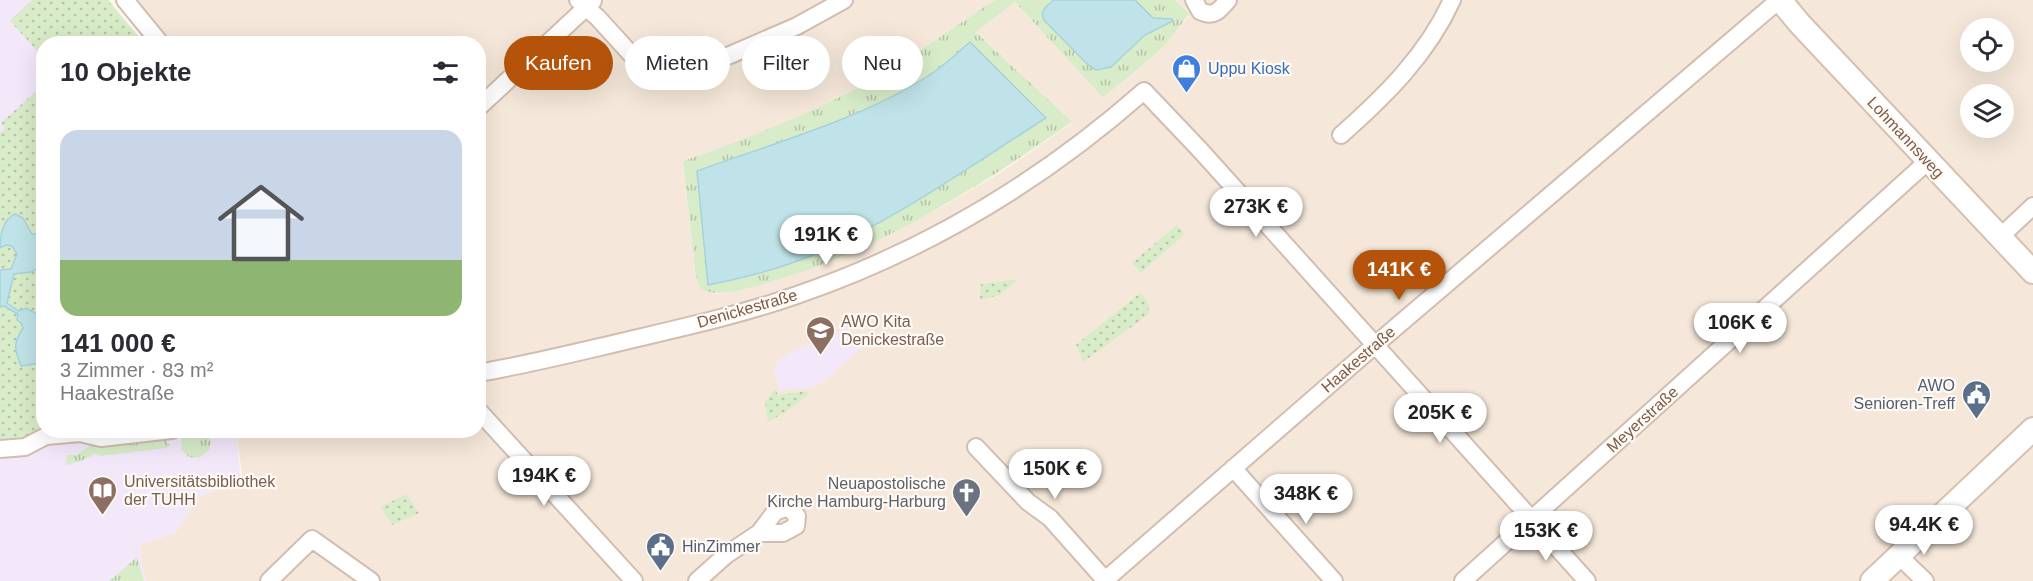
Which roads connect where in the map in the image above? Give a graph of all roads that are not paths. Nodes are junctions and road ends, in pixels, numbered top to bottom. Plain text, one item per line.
1 (125, 0) edge
2 (844, 0) edge
3 (1194, 0) edge
4 (1228, 0) edge
5 (1452, 0) edge
6 (1780, 0) edge
7 (586, 2) edge
8 (154, 36) edge
9 (486, 100) edge
10 (1341, 135) dead end
11 (1928, 161) junction
12 (2033, 206) edge
13 (2000, 237) junction
14 (2033, 272) edge
15 (1375, 345) junction
16 (486, 372) edge
17 (486, 419) edge
18 (2033, 429) edge
19 (42, 438) edge
20 (976, 447) dead end
21 (0, 449) edge
22 (1233, 468) junction
23 (1531, 519) junction
24 (759, 533) dead end
25 (1899, 555) junction
26 (268, 581) edge
27 (371, 581) edge
28 (634, 581) edge
29 (697, 581) edge
30 (1105, 581) edge
31 (1334, 581) edge
32 (1463, 581) edge
33 (1587, 581) edge
34 (1872, 581) edge
35 (1925, 581) edge

1 - 8 street
2 - 7 street
3 - 4 street
5 - 10 street
6 - 11 street, Lohmannsweg
6 - 15 street, Haakestraße
7 - 9 street
11 - 13 street, Lohmannsweg
11 - 23 street, Meyerstraße
12 - 13 street
13 - 14 street, Lohmannsweg
15 - 16 street, Denickestraße
15 - 22 street, Haakestraße
15 - 23 street
17 - 28 street
18 - 25 street
19 - 21 street
20 - 30 street
22 - 30 street, Haakestraße
22 - 31 street
23 - 32 street, Meyerstraße
23 - 33 street
24 - 29 street
25 - 34 street
25 - 35 street
26 - 27 street

